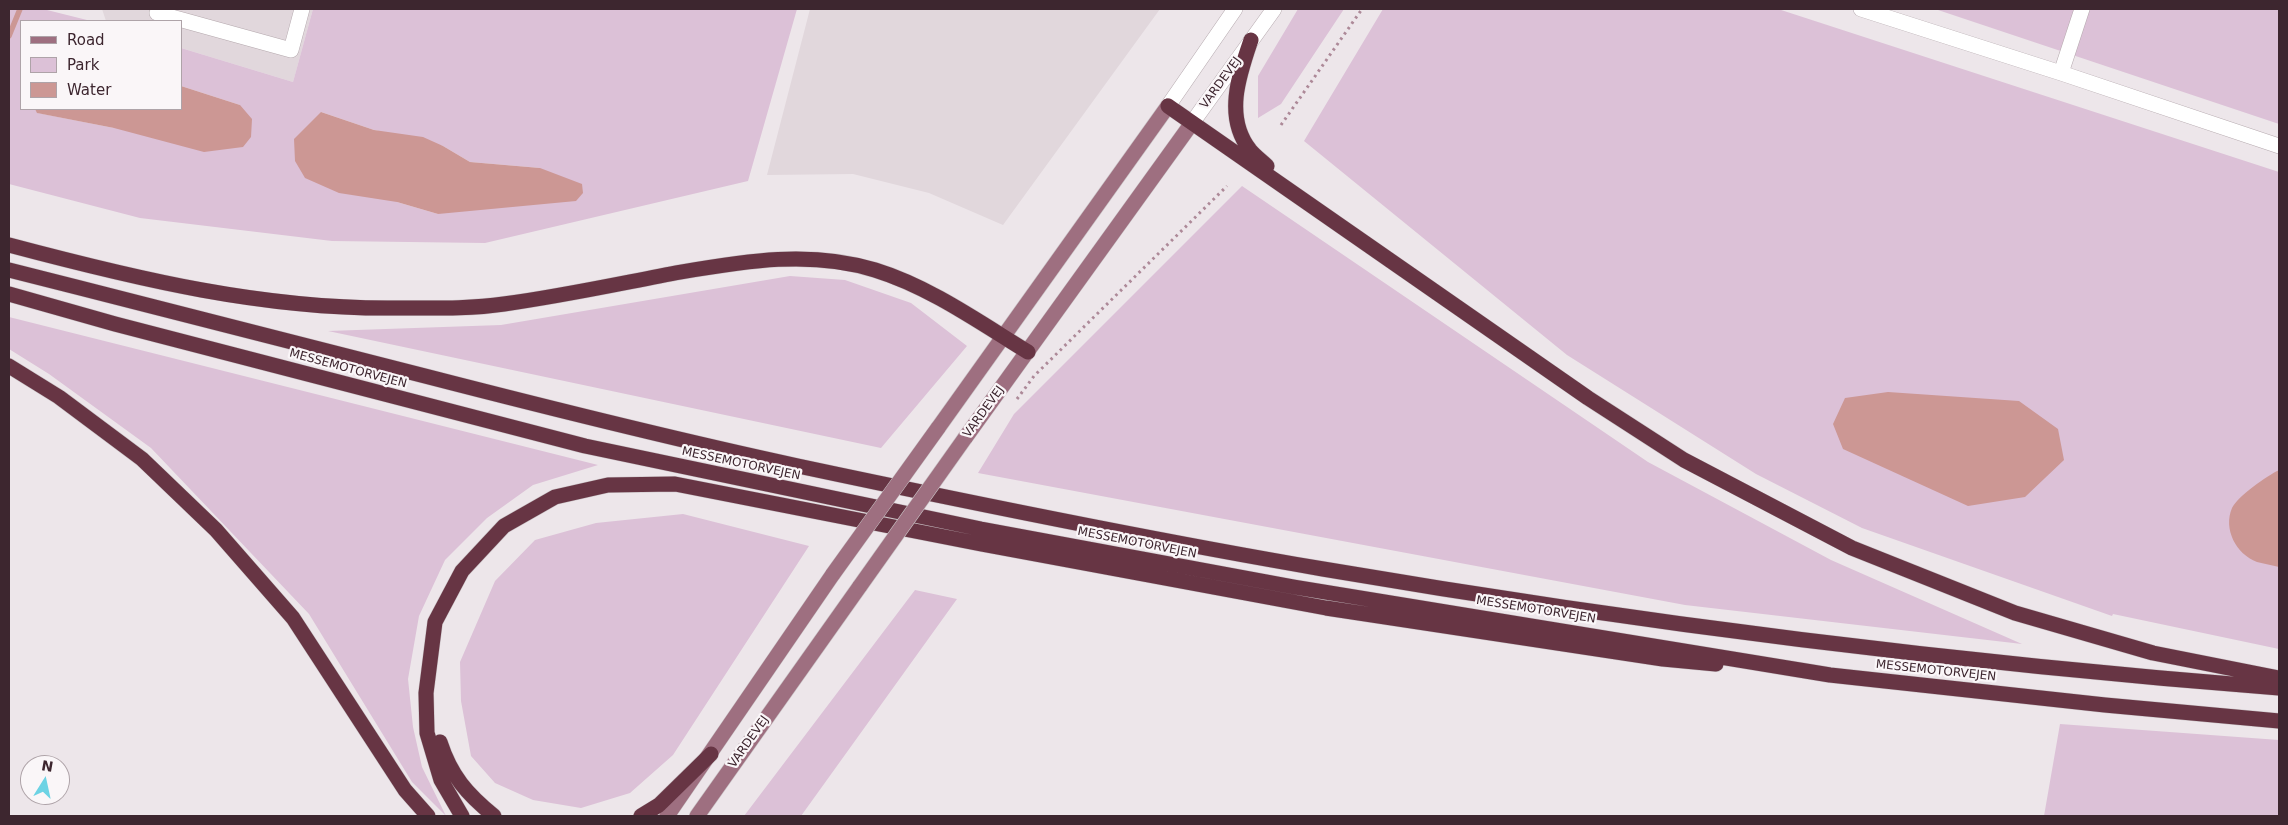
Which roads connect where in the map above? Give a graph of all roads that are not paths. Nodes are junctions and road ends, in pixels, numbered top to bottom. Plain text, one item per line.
1 (302, 9) edge
2 (1235, 9) edge
3 (1274, 9) edge
4 (1861, 9) edge
5 (2082, 9) edge
6 (157, 13) dead end
7 (1251, 40) junction
8 (2061, 73) junction
9 (1168, 106) junction
10 (1192, 123) junction
11 (2279, 146) edge
12 (1307, 202) junction
13 (9, 245) edge
14 (9, 270) edge
15 (9, 294) edge
16 (1004, 337) junction
17 (1028, 352) junction
18 (9, 366) edge
19 (1830, 674) junction
20 (2279, 678) edge
21 (2279, 688) edge
22 (426, 693) junction
23 (2279, 721) edge
24 (711, 754) junction
25 (428, 816) edge
26 (462, 816) edge
27 (494, 816) edge
28 (641, 816) edge
29 (667, 816) edge
30 (697, 816) edge

1 - 6 street
2 - 9 street, VARDEVEJ
3 - 7 street, VARDEVEJ
4 - 8 street
5 - 8 street
7 - 10 street, VARDEVEJ
7 - 12 highway
8 - 11 street
9 - 10 highway
9 - 16 main road, VARDEVEJ
10 - 12 highway
10 - 17 main road, VARDEVEJ
12 - 20 highway
13 - 16 highway
14 - 21 highway, MESSEMOTORVEJEN
15 - 19 highway, MESSEMOTORVEJEN
16 - 17 highway
16 - 24 main road, VARDEVEJ, bridge
17 - 30 main road, VARDEVEJ, bridge
18 - 25 highway
19 - 22 highway
19 - 23 highway, MESSEMOTORVEJEN
22 - 26 highway
22 - 27 highway
24 - 28 highway
24 - 29 main road, VARDEVEJ

